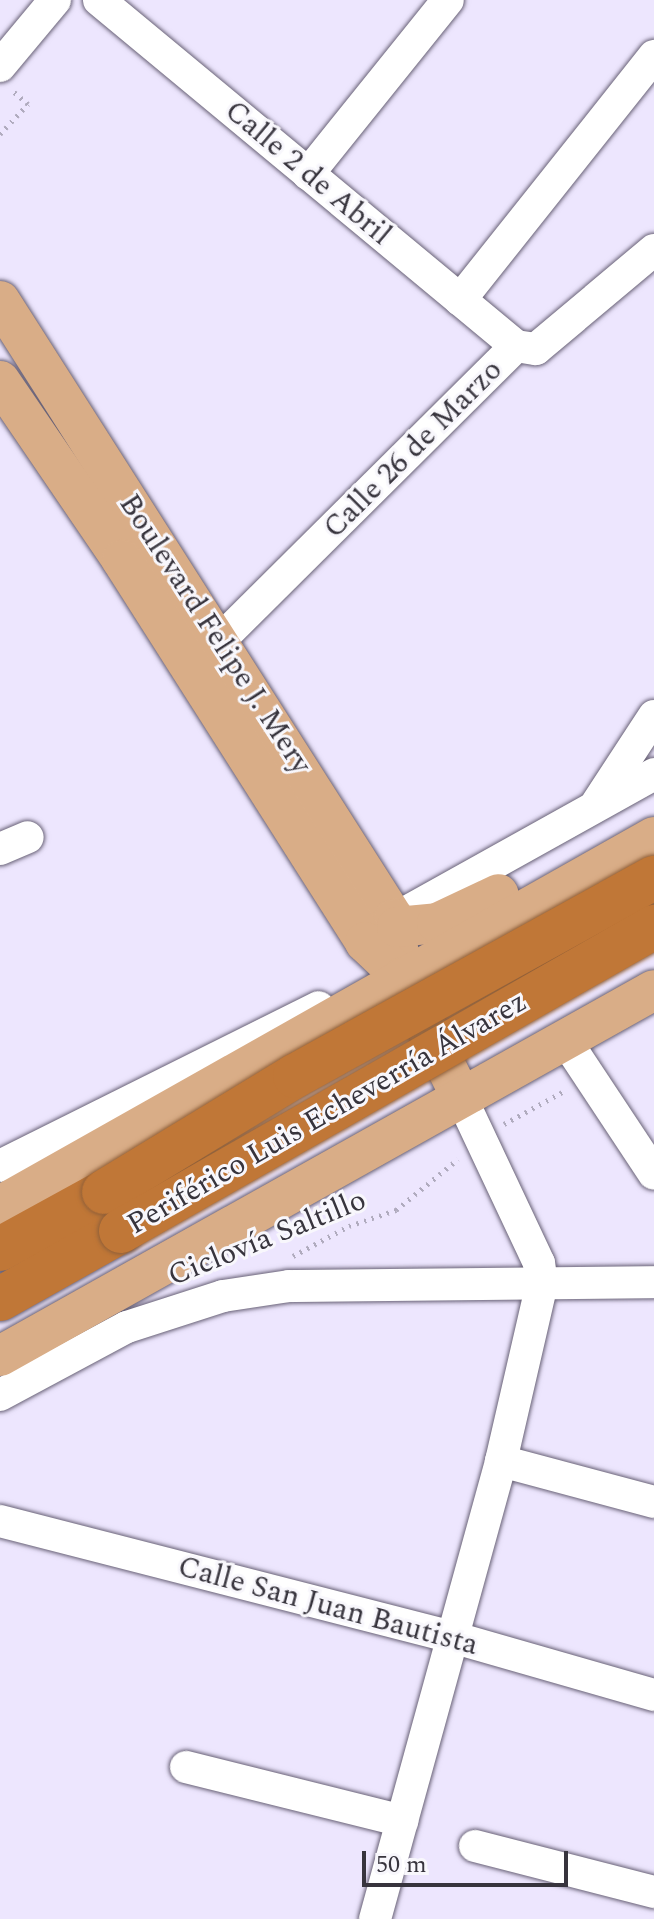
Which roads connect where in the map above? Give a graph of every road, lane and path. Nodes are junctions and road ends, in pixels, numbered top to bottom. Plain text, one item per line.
1 (55, 0) edge
2 (99, 0) edge
3 (448, 0) edge
4 (654, 56) edge
5 (0, 66) edge
6 (0, 79) edge
7 (0, 134) edge
8 (308, 174) junction
9 (654, 250) edge
10 (460, 300) junction
11 (0, 301) edge
12 (516, 346) junction
13 (0, 381) edge
14 (220, 640) junction
15 (654, 716) edge
16 (275, 761) junction
17 (654, 774) edge
18 (595, 805) junction
19 (654, 811) edge
20 (654, 837) edge
21 (343, 872) junction
22 (654, 878) edge
23 (520, 912) junction
24 (396, 923) junction
25 (654, 927) edge
26 (402, 977) junction
27 (654, 990) edge
28 (358, 1002) junction
29 (572, 1049) junction
30 (275, 1050) junction
31 (460, 1095) junction
32 (481, 1139) junction
33 (354, 1156) junction
34 (0, 1166) edge
35 (654, 1174) edge
36 (0, 1206) edge
37 (0, 1249) edge
38 (280, 1263) dead end
39 (654, 1283) edge
40 (542, 1284) junction
41 (0, 1299) edge
42 (19, 1358) edge
43 (0, 1395) edge
44 (501, 1461) junction
45 (654, 1502) edge
46 (0, 1521) edge
47 (452, 1637) junction
48 (654, 1695) edge
49 (186, 1767) dead end
50 (402, 1821) junction
51 (475, 1846) dead end
52 (654, 1892) edge
53 (375, 1919) edge

1 - 5 street
2 - 8 street, Calle 2 de Abril
3 - 8 street
4 - 10 street
6 - 7 path
8 - 10 street, Calle 2 de Abril
9 - 12 street, Calle 26 de Marzo
10 - 12 street, Calle 2 de Abril
11 - 14 main road, Boulevard Felipe J. Mery
12 - 14 street, Calle 26 de Marzo
13 - 16 main road, Boulevard Felipe J. Mery
14 - 16 main road, Boulevard Felipe J. Mery
15 - 18 street
16 - 21 main road, Boulevard Felipe J. Mery
17 - 18 street
18 - 24 street
19 - 24 main road
20 - 23 main road
21 - 24 main road, Boulevard Felipe J. Mery
21 - 26 main road, Boulevard Felipe J. Mery
22 - 37 highway, Periférico Luis Echeverría Álvarez, bridge
23 - 26 main road
23 - 29 main road
24 - 26 main road, Boulevard Felipe J. Mery
25 - 41 highway, Periférico Luis Echeverría Álvarez, bridge
26 - 28 main road
26 - 31 main road, Boulevard Felipe J. Mery
27 - 29 main road, Periférico Luis Echeverría Álvarez
28 - 30 main road
28 - 34 street
29 - 31 main road, Periférico Luis Echeverría Álvarez
29 - 32 path, Ciclovía Saltillo
29 - 35 street
30 - 33 main road
30 - 36 main road
31 - 32 street, Boulevard Felipe J. Mery
31 - 33 main road, Periférico Luis Echeverría Álvarez
32 - 38 path, Ciclovía Saltillo
32 - 40 street, Boulevard Felipe J. Mery
33 - 42 main road, Periférico Luis Echeverría Álvarez
39 - 40 street
40 - 42 street
40 - 44 street
42 - 43 street, Periférico Luis Echeverría Álvarez
44 - 45 street
44 - 47 street
46 - 47 street, Calle San Juan Bautista
47 - 48 street, Calle San Juan Bautista
47 - 50 street
49 - 50 street
50 - 53 street
51 - 52 street

